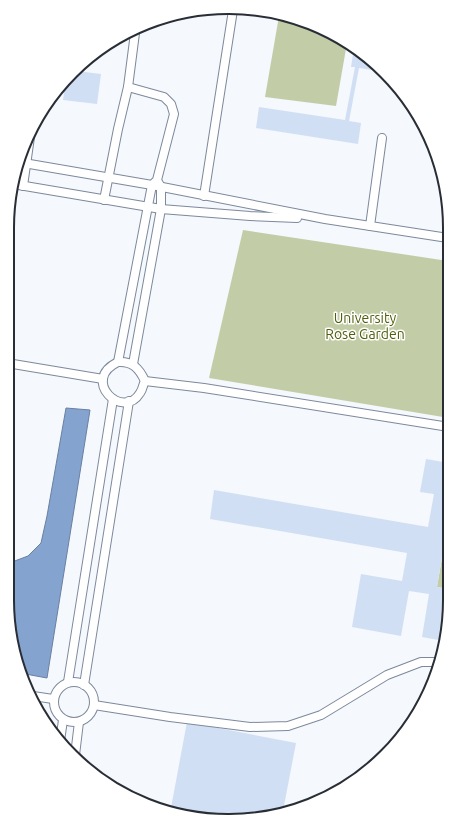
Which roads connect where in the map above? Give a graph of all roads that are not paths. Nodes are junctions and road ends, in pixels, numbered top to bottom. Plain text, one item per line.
1 (232, 14) edge
2 (135, 36) edge
3 (128, 87) junction
4 (382, 138) dead end
5 (24, 163) edge
6 (22, 170) edge
7 (109, 177) junction
8 (157, 184) junction
9 (18, 185) edge
10 (22, 186) junction
11 (204, 196) junction
12 (104, 200) junction
13 (148, 207) junction
14 (161, 209) junction
15 (325, 220) junction
16 (370, 226) junction
17 (443, 237) edge
18 (118, 362) junction
19 (14, 364) edge
20 (133, 364) junction
21 (103, 379) junction
22 (145, 381) junction
23 (113, 399) junction
24 (129, 402) junction
25 (443, 426) edge
26 (434, 662) edge
27 (68, 682) junction
28 (84, 685) junction
29 (38, 697) edge
30 (53, 699) junction
31 (94, 705) junction
32 (63, 720) junction
33 (80, 722) junction
34 (61, 734) edge
35 (75, 749) edge

1 - 11 lane
2 - 3 lane
3 - 7 lane
3 - 8 lane
4 - 16 lane
5 - 7 lane
6 - 10 lane
7 - 8 lane
7 - 12 lane
8 - 11 lane
8 - 13 lane
8 - 14 lane
9 - 10 lane
10 - 12 lane
11 - 15 lane
12 - 13 lane
13 - 14 lane
13 - 18 lane
14 - 15 lane
14 - 20 lane
15 - 16 lane
16 - 17 lane
18 - 20 lane
18 - 21 lane
19 - 21 lane
20 - 22 lane
21 - 23 lane
22 - 24 lane
22 - 25 lane
23 - 24 lane
23 - 27 lane
24 - 28 lane
26 - 31 lane
27 - 28 lane
27 - 30 lane
28 - 31 lane
29 - 30 lane
30 - 32 lane
31 - 33 lane
32 - 33 lane
32 - 34 lane
33 - 35 lane

